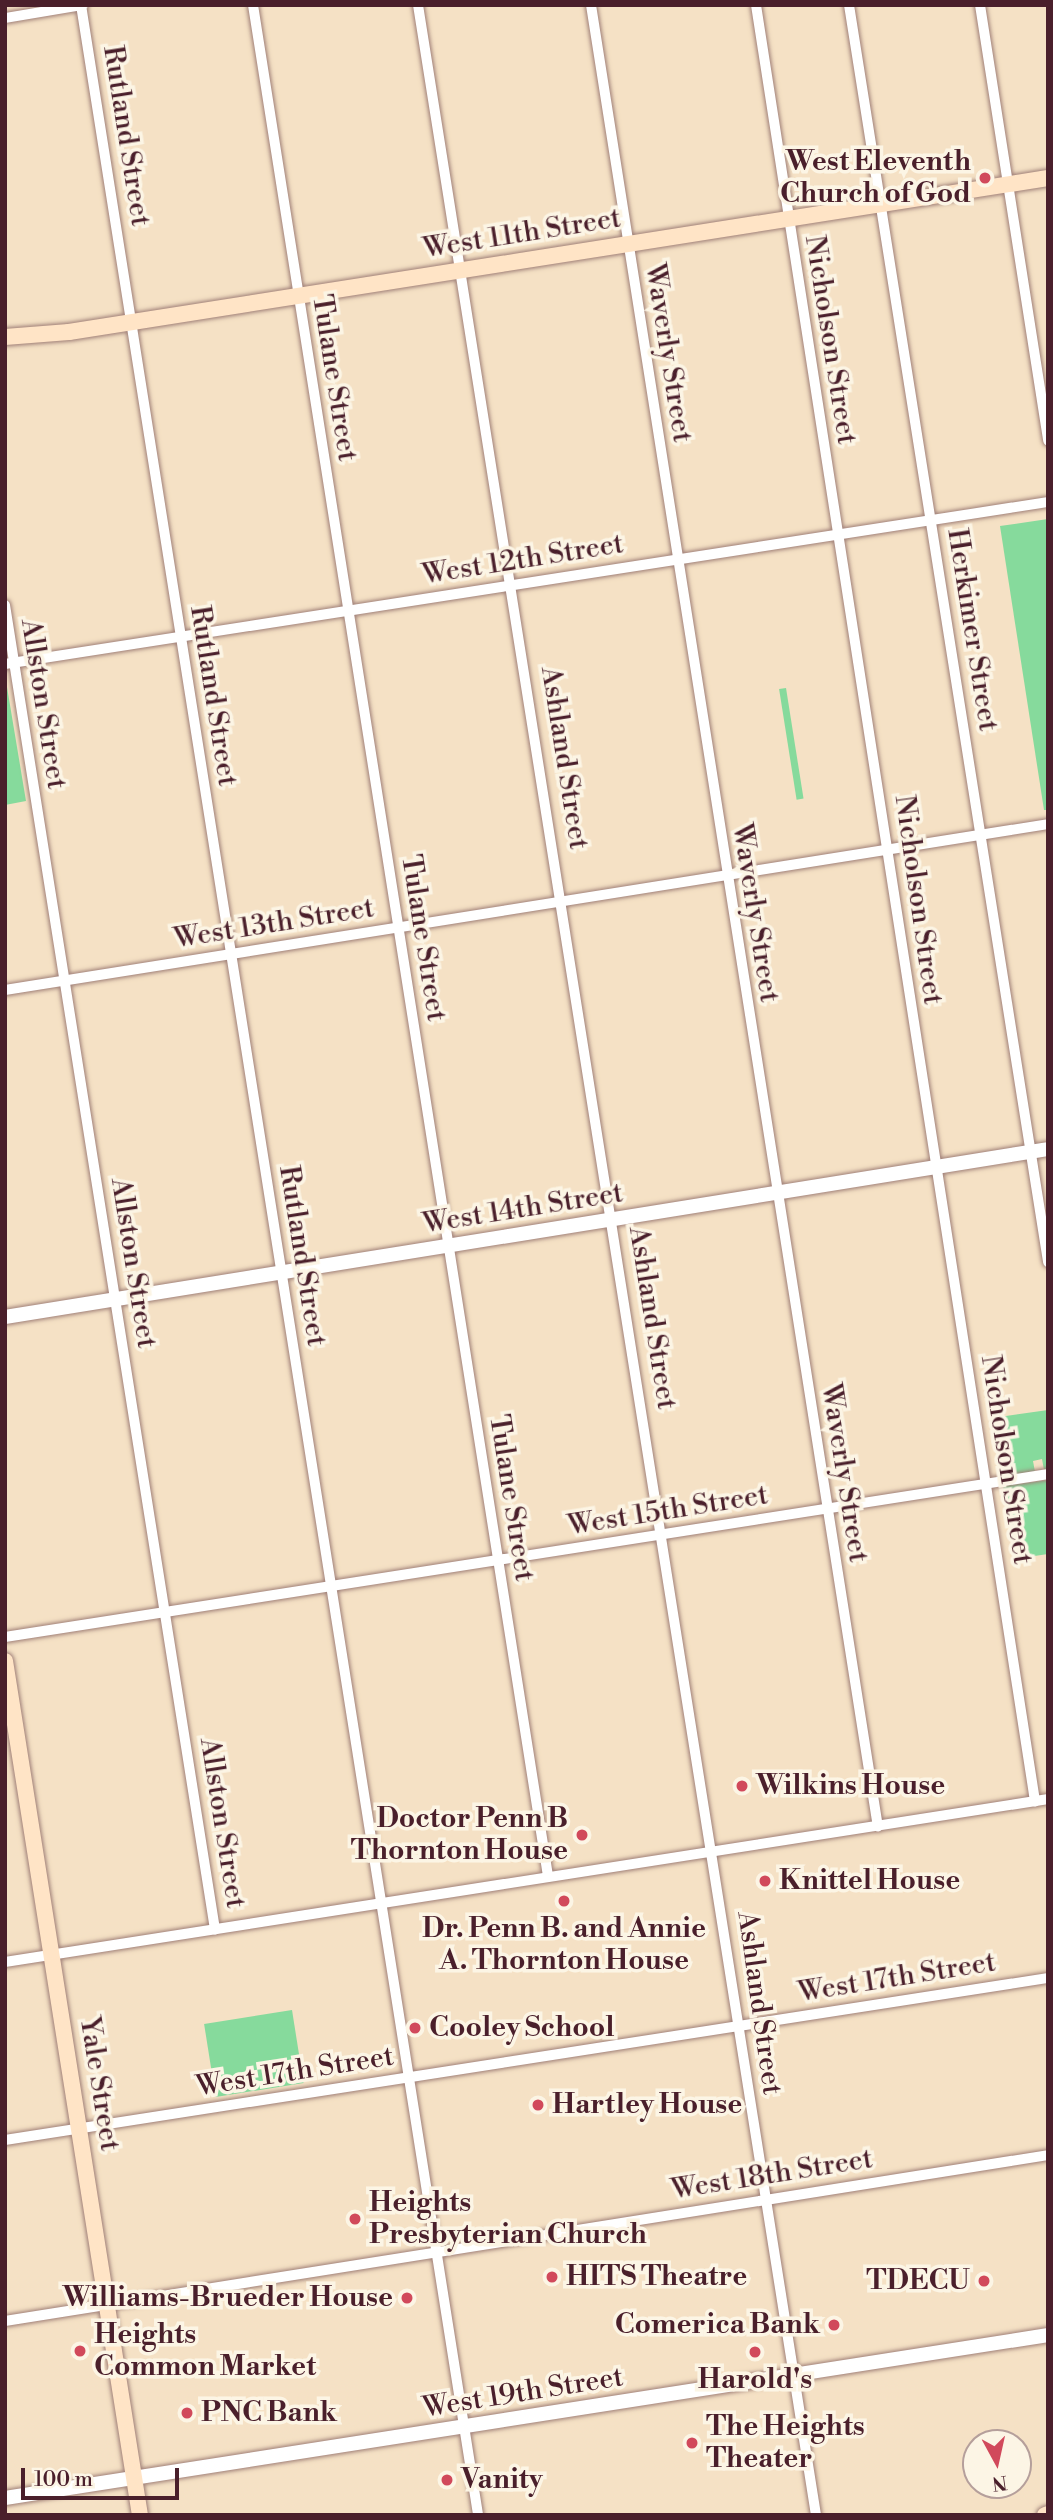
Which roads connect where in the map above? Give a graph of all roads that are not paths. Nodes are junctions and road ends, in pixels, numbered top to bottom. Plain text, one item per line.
1 (82, 5) edge
2 (253, 5) edge
3 (418, 5) edge
4 (591, 5) edge
5 (756, 5) edge
6 (849, 5) edge
7 (980, 5) edge
8 (5, 18) edge
9 (1048, 178) edge
10 (1008, 185) junction
11 (879, 205) junction
12 (789, 219) junction
13 (628, 243) junction
14 (463, 270) junction
15 (298, 296) junction
16 (134, 322) junction
17 (5, 337) edge
18 (25, 339) junction
19 (5, 346) edge
20 (1048, 441) edge
21 (1048, 502) edge
22 (931, 520) junction
23 (836, 535) junction
24 (677, 559) junction
25 (513, 585) junction
26 (5, 605) edge
27 (348, 611) junction
28 (181, 636) junction
29 (9, 663) edge
30 (1048, 824) edge
31 (981, 835) junction
32 (890, 851) junction
33 (726, 875) junction
34 (564, 903) junction
35 (399, 928) junction
36 (231, 954) junction
37 (65, 980) junction
38 (5, 990) edge
39 (1048, 1149) edge
40 (1030, 1152) junction
41 (937, 1166) junction
42 (776, 1192) junction
43 (613, 1219) junction
44 (450, 1245) junction
45 (1048, 1262) edge
46 (281, 1273) junction
47 (116, 1300) junction
48 (5, 1317) edge
49 (1048, 1474) edge
50 (986, 1484) junction
51 (827, 1509) junction
52 (664, 1535) junction
53 (497, 1561) junction
54 (331, 1588) junction
55 (166, 1614) junction
56 (5, 1637) edge
57 (5, 1661) edge
58 (1048, 1799) edge
59 (1035, 1801) junction
60 (878, 1827) junction
61 (713, 1853) junction
62 (548, 1877) junction
63 (381, 1903) junction
64 (215, 1929) junction
65 (52, 1954) junction
66 (5, 1962) edge
67 (1048, 1978) edge
68 (740, 2026) junction
69 (409, 2077) junction
70 (79, 2129) junction
71 (5, 2140) edge
72 (1048, 2155) edge
73 (765, 2199) junction
74 (436, 2253) junction
75 (107, 2305) junction
76 (5, 2321) edge
77 (1048, 2335) edge
78 (794, 2377) junction
79 (464, 2427) junction
80 (135, 2479) junction
81 (5, 2498) edge
82 (140, 2515) edge
83 (478, 2515) edge
84 (816, 2515) edge

1 - 8 street
1 - 16 street, Rutland Street
2 - 15 street, Tulane Street
3 - 14 street, Ashland Street
4 - 13 street, Waverly Street
5 - 12 street, Nicholson Street
6 - 11 street, Herkimer Street
7 - 10 street
9 - 10 main road, West 11th Street
10 - 11 main road, West 11th Street
10 - 20 street
11 - 12 main road, West 11th Street
11 - 22 street, Herkimer Street
12 - 13 main road, West 11th Street
12 - 23 street, Nicholson Street
13 - 14 main road, West 11th Street
13 - 24 street, Waverly Street
14 - 15 main road, West 11th Street
14 - 25 street, Ashland Street
15 - 16 main road, West 11th Street
15 - 27 street, Tulane Street
16 - 18 main road, West 11th Street
16 - 28 street, Rutland Street
17 - 18 main road, West 11th Street
18 - 19 main road
21 - 22 street, West 12th Street
22 - 23 street, West 12th Street
22 - 31 street, Herkimer Street
23 - 24 street, West 12th Street
23 - 32 street, Nicholson Street
24 - 25 street, West 12th Street
24 - 33 street, Waverly Street
25 - 27 street, West 12th Street
25 - 34 street, Ashland Street
26 - 29 street, Allston Street
27 - 28 street, West 12th Street
27 - 35 street, Tulane Street
28 - 29 street, West 12th Street
28 - 36 street, Rutland Street
29 - 37 street, Allston Street
30 - 31 street, West 13th Street
31 - 32 street, West 13th Street
31 - 40 street, Herkimer Street
32 - 33 street, West 13th Street
32 - 41 street, Nicholson Street
33 - 34 street, West 13th Street
33 - 42 street, Waverly Street
34 - 35 street, West 13th Street
34 - 43 street, Ashland Street
35 - 36 street, West 13th Street
35 - 44 street, Tulane Street
36 - 37 street, West 13th Street
36 - 46 street, Rutland Street
37 - 38 street, West 13th Street
37 - 47 street, Allston Street
39 - 40 street, West 14th Street
40 - 41 street, West 14th Street
40 - 45 street, Herkimer Street
41 - 42 street, West 14th Street
41 - 50 street, Nicholson Street
42 - 43 street, West 14th Street
42 - 51 street, Waverly Street
43 - 44 street, West 14th Street
43 - 52 street, Ashland Street
44 - 46 street, West 14th Street
44 - 53 street, Tulane Street
46 - 47 street, West 14th Street
46 - 54 street, Rutland Street
47 - 48 street, West 14th Street
47 - 55 street, Allston Street
49 - 50 street, West 15th Street
50 - 51 street, West 15th Street
50 - 59 street, Nicholson Street
51 - 52 street, West 15th Street
51 - 60 street, Waverly Street
52 - 53 street, West 15th Street
52 - 61 street, Ashland Street
53 - 54 street, West 15th Street
53 - 62 street, Tulane Street
54 - 55 street, West 15th Street
54 - 63 street, Rutland Street
55 - 56 street, West 15th Street
55 - 64 street, Allston Street
57 - 65 main road, Yale Street
58 - 59 street
59 - 60 street
60 - 61 street
61 - 62 street
61 - 68 street, Ashland Street
62 - 63 street
63 - 64 street
63 - 69 street, Rutland Street
64 - 65 street
65 - 66 street
65 - 70 main road, Yale Street
67 - 68 street, West 17th Street
68 - 69 street, West 17th Street
68 - 73 street, Ashland Street
69 - 70 street, West 17th Street
69 - 74 street, Rutland Street
70 - 71 street, West 17th Street
70 - 75 main road, Yale Street
72 - 73 street, West 18th Street
73 - 74 street, West 18th Street
73 - 78 street, Ashland Street
74 - 75 street, West 18th Street
74 - 79 street, Rutland Street
75 - 76 street, West 18th Street
75 - 80 main road, Yale Street
77 - 78 street, West 19th Street
78 - 79 street, West 19th Street
78 - 84 street, Ashland Street
79 - 80 street, West 19th Street
79 - 83 street, Rutland Street
80 - 81 street, West 19th Street
80 - 82 main road, Yale Street

